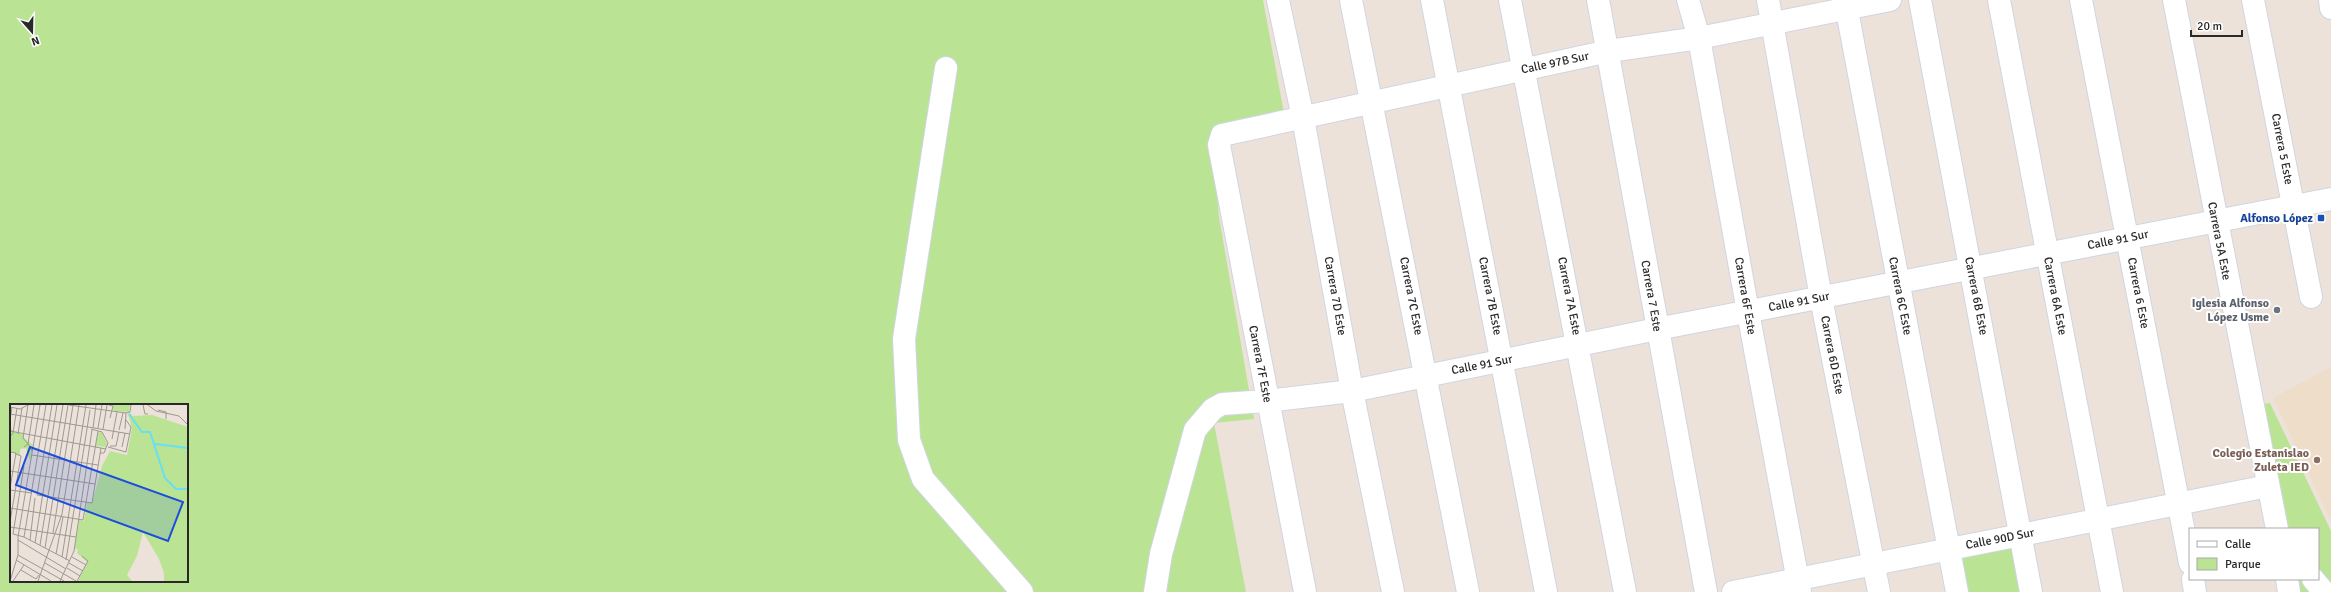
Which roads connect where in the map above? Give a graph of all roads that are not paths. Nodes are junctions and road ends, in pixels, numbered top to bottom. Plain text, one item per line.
1 (1278, 0) edge
2 (1351, 0) edge
3 (1432, 0) edge
4 (1510, 0) edge
5 (1598, 0) edge
6 (1688, 0) edge
7 (1768, 0) edge
8 (1890, 0) edge
9 (1920, 0) edge
10 (1999, 0) edge
11 (2081, 0) edge
12 (2174, 0) edge
13 (2253, 0) edge
14 (2330, 0) edge
15 (1846, 4) edge
16 (2331, 8) edge
17 (1772, 23) junction
18 (1699, 38) junction
19 (1609, 51) junction
20 (946, 68) dead end
21 (1524, 70) junction
22 (1449, 86) junction
23 (1373, 102) junction
24 (1303, 118) junction
25 (1222, 135) joint
26 (2331, 199) edge
27 (2293, 206) junction
28 (2215, 221) junction
29 (2128, 238) junction
30 (2047, 254) junction
31 (1970, 269) junction
32 (1897, 283) junction
33 (2311, 297) dead end
34 (1821, 298) junction
35 (1748, 312) junction
36 (1657, 330) junction
37 (1578, 346) junction
38 (1502, 361) junction
39 (1427, 376) junction
40 (1352, 391) junction
41 (1267, 401) junction
42 (2268, 486) junction
43 (2179, 504) junction
44 (2098, 520) junction
45 (2276, 528) edge
46 (2021, 535) junction
47 (1949, 549) junction
48 (2189, 558) edge
49 (1874, 564) junction
50 (2193, 580) edge
51 (2286, 580) edge
52 (2314, 580) edge
53 (1799, 586) edge
54 (1022, 592) edge
55 (1155, 592) edge
56 (1305, 592) edge
57 (1393, 592) edge
58 (1468, 592) edge
59 (1546, 592) edge
60 (1625, 592) edge
61 (1706, 592) edge
62 (1733, 592) edge
63 (1879, 592) edge
64 (1957, 592) edge
65 (2031, 592) edge
66 (2112, 592) edge
67 (2195, 592) edge
68 (2289, 592) edge
69 (2324, 592) edge

1 - 24 street, Carrera 7D Este
2 - 23 street, Carrera 7C Este
3 - 22 street, Carrera 7B Este
4 - 21 street, Carrera 7A Este
5 - 19 street, Carrera 7 Este
6 - 18 street, Carrera 6F Este
7 - 17 street, Carrera 6D Este
8 - 15 street, Calle 97B Sur
9 - 31 street, Carrera 6B Este
10 - 30 street, Carrera 6A Este
11 - 29 street, Carrera 6 Este
12 - 28 street, Carrera 5A Este
13 - 27 street, Carrera 5 Este
14 - 16 street
15 - 17 street, Calle 97B Sur
15 - 32 street, Carrera 6C Este
17 - 18 street, Calle 97B Sur
17 - 34 street, Carrera 6D Este
18 - 19 street, Calle 97B Sur
18 - 35 street, Carrera 6F Este
19 - 21 street, Calle 97B Sur
19 - 36 street, Carrera 7 Este
20 - 54 street
21 - 22 street, Calle 97B Sur
21 - 37 street, Carrera 7A Este
22 - 23 street, Calle 97B Sur
22 - 38 street, Carrera 7B Este
23 - 24 street, Calle 97B Sur
23 - 39 street, Carrera 7C Este
24 - 25 street, Calle 97B Sur
24 - 40 street, Carrera 7D Este
25 - 41 street, Carrera 7F Este
26 - 27 street, Calle 91 Sur
27 - 28 street, Calle 91 Sur
27 - 33 street, Carrera 5 Este
28 - 29 street, Calle 91 Sur
28 - 42 street, Carrera 5A Este
29 - 30 street, Calle 91 Sur
29 - 43 street, Carrera 6 Este
30 - 31 street, Calle 91 Sur
30 - 44 street, Carrera 6A Este
31 - 32 street, Calle 91 Sur
31 - 46 street, Carrera 6B Este
32 - 34 street, Calle 91 Sur
32 - 47 street, Carrera 6C Este
34 - 35 street, Calle 91 Sur
34 - 49 street, Carrera 6D Este
35 - 36 street, Calle 91 Sur
35 - 53 street, Carrera 6F Este
36 - 37 street, Calle 91 Sur
36 - 61 street, Carrera 7 Este
37 - 38 street, Calle 91 Sur
37 - 60 street, Carrera 7A Este
38 - 39 street, Calle 91 Sur
38 - 59 street, Carrera 7B Este
39 - 40 street, Calle 91 Sur
39 - 58 street, Carrera 7C Este
40 - 41 street, Calle 91 Sur
40 - 57 street, Carrera 7D Este
41 - 55 street, Calle 91 Sur
41 - 56 street, Carrera 7F Este
42 - 43 street, Calle 90D Sur
42 - 45 street, Carrera 5A Este
43 - 44 street, Calle 90D Sur
43 - 48 street, Carrera 6 Este
44 - 46 street, Calle 90D Sur
44 - 66 street, Carrera 6A Este
46 - 47 street, Calle 90D Sur
46 - 65 street, Carrera 6B Este
47 - 49 street, Calle 90D Sur
47 - 64 street, Carrera 6C Este
49 - 53 street, Calle 90D Sur
49 - 63 street, Carrera 6D Este
50 - 67 street
51 - 68 street
52 - 69 street
53 - 62 street, Calle 90D Sur

